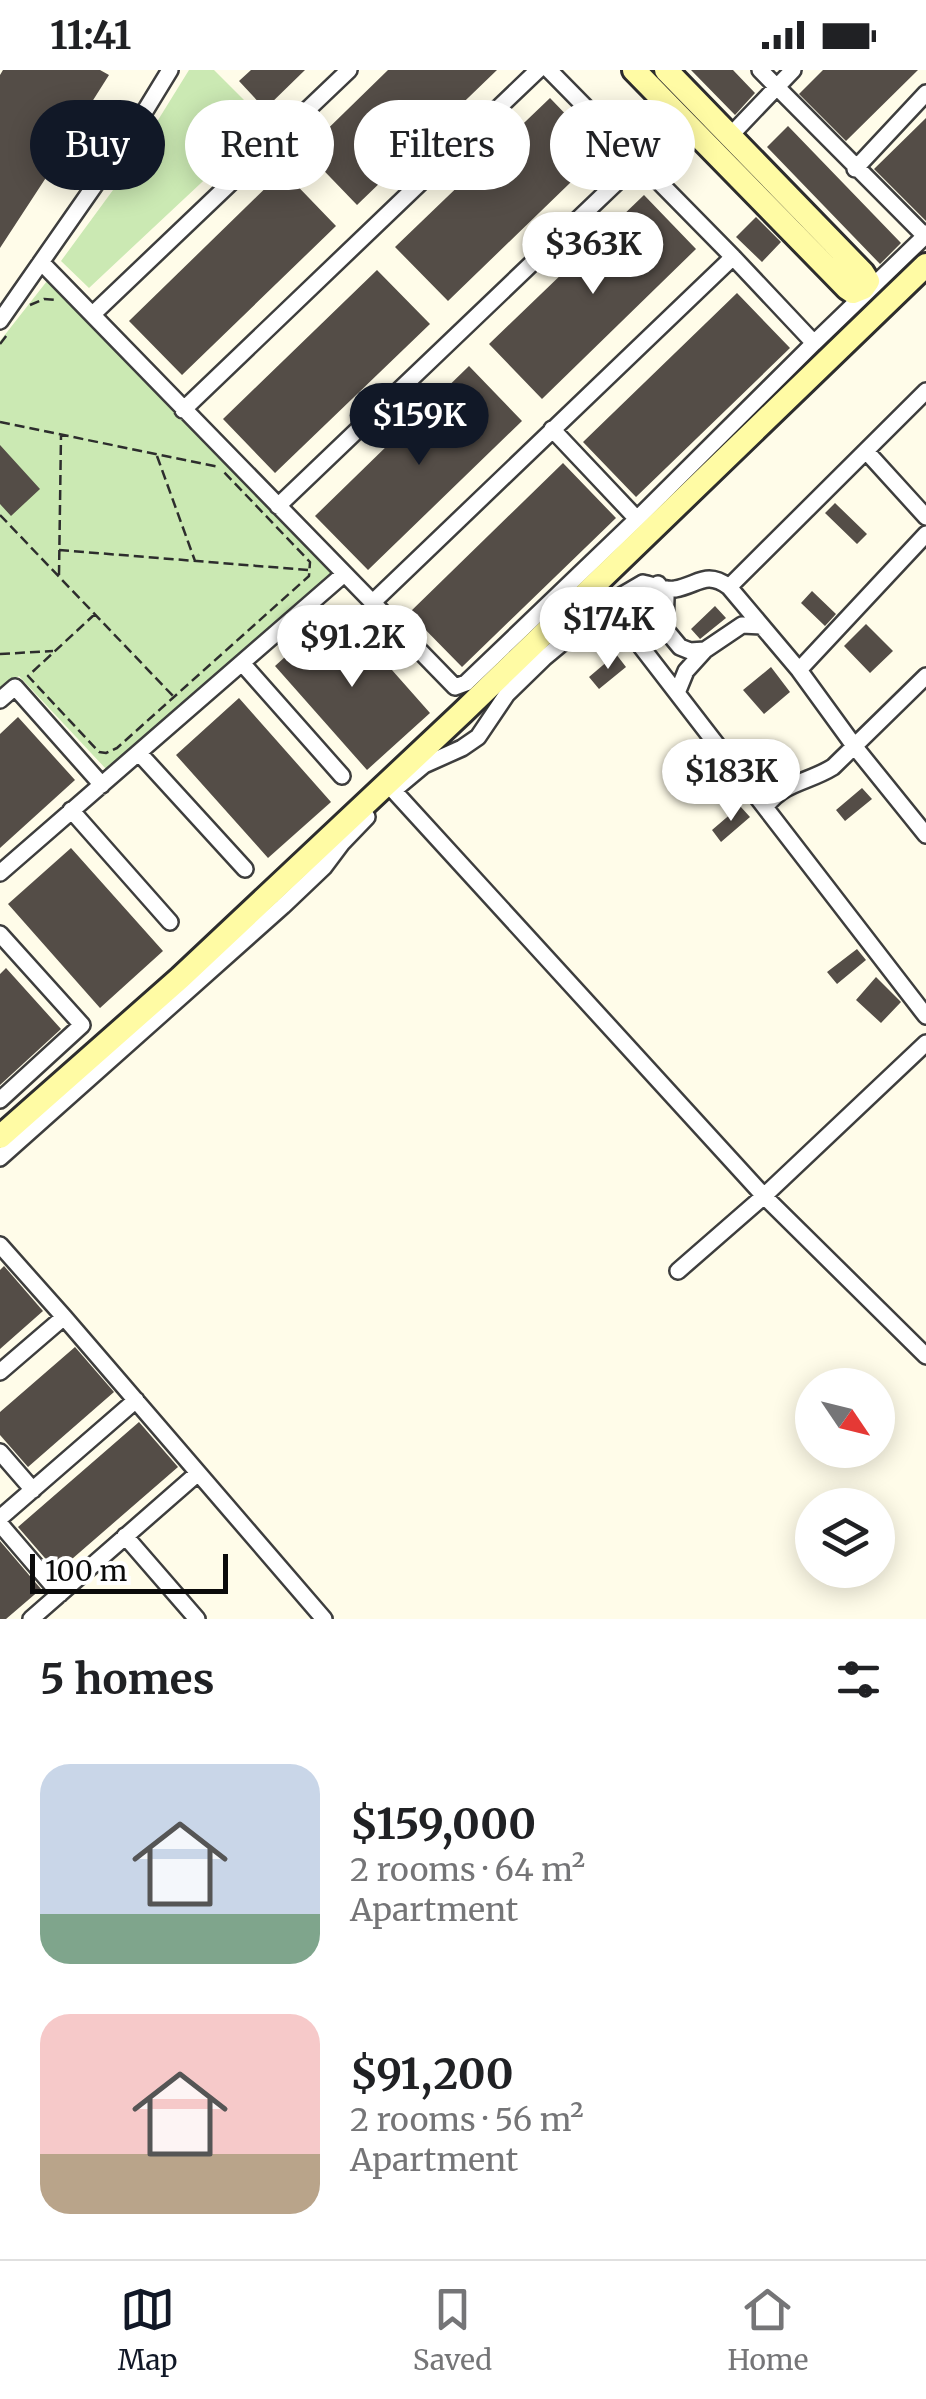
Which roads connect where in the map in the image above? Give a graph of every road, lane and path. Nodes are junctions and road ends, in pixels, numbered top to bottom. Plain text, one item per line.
1 (170, 70) edge
2 (350, 70) edge
3 (538, 70) edge
4 (549, 70) edge
5 (634, 70) edge
6 (666, 70) edge
7 (760, 70) edge
8 (793, 70) edge
9 (776, 88) junction
10 (926, 94) edge
11 (579, 100) edge
12 (730, 136) junction
13 (855, 169) junction
14 (609, 190) edge
15 (668, 190) edge
16 (926, 234) edge
17 (733, 256) junction
18 (41, 262) junction
19 (926, 265) edge
20 (62, 302) dead end
21 (29, 306) dead end
22 (93, 314) junction
23 (0, 321) edge
24 (814, 342) junction
25 (926, 391) edge
26 (183, 410) junction
27 (0, 422) edge
28 (552, 430) junction
29 (61, 435) junction
30 (866, 452) junction
31 (157, 454) junction
32 (206, 454) dead end
33 (220, 468) junction
34 (278, 506) junction
35 (0, 515) edge
36 (926, 517) edge
37 (638, 519) junction
38 (926, 534) edge
39 (59, 550) junction
40 (194, 561) junction
41 (310, 570) junction
42 (344, 574) junction
43 (59, 577) junction
44 (659, 585) junction
45 (728, 587) junction
46 (372, 603) junction
47 (609, 605) junction
48 (95, 614) junction
49 (762, 626) junction
50 (665, 629) junction
51 (704, 650) junction
52 (53, 652) junction
53 (0, 654) edge
54 (242, 663) junction
55 (655, 664) junction
56 (799, 670) junction
57 (926, 676) edge
58 (677, 694) junction
59 (174, 697) junction
60 (0, 700) edge
61 (855, 746) junction
62 (139, 753) junction
63 (342, 776) dead end
64 (102, 785) junction
65 (394, 791) junction
66 (766, 806) junction
67 (71, 810) junction
68 (924, 827) edge
69 (245, 869) dead end
70 (0, 873) edge
71 (170, 922) dead end
72 (0, 936) edge
73 (926, 1016) edge
74 (926, 1042) edge
75 (0, 1100) edge
76 (0, 1137) edge
77 (0, 1158) edge
78 (764, 1196) junction
79 (0, 1245) edge
80 (678, 1271) dead end
81 (64, 1317) junction
82 (926, 1356) edge
83 (0, 1372) edge
84 (136, 1400) junction
85 (0, 1452) edge
86 (198, 1472) junction
87 (33, 1490) junction
88 (0, 1521) edge
89 (126, 1536) junction
90 (60, 1594) junction
91 (314, 1615) edge
92 (31, 1619) edge
93 (197, 1619) edge

1 - 18 street
2 - 22 street
3 - 26 street
4 - 11 street
5 - 12 street
6 - 12 street
7 - 9 street
8 - 9 street
9 - 12 street
9 - 13 street
10 - 13 street
13 - 16 street
14 - 34 street
15 - 17 street
16 - 24 street
17 - 24 street
17 - 28 street
18 - 22 street
18 - 23 street
19 - 76 street
20 - 21 path
22 - 26 street
24 - 37 street
25 - 30 street
26 - 34 street
27 - 29 path
28 - 37 street
28 - 46 street
29 - 31 path
29 - 39 path
30 - 36 street
30 - 45 street
31 - 33 path
31 - 40 path
32 - 33 path
33 - 41 path
34 - 42 street
35 - 43 path
37 - 46 street
38 - 56 street
39 - 40 path
39 - 43 path
40 - 41 path
41 - 59 path
42 - 46 street
42 - 54 street
43 - 48 path
44 - 45 street
44 - 47 street
44 - 50 street
45 - 49 street
47 - 55 street
47 - 65 street
48 - 52 path
48 - 59 path
49 - 51 street
49 - 56 street
50 - 51 street
50 - 55 street
51 - 58 street
52 - 53 path
52 - 59 path
54 - 62 street
54 - 63 street
55 - 58 street
56 - 61 street
57 - 61 street
58 - 66 street
60 - 64 street
61 - 66 street
61 - 68 street
62 - 64 street
62 - 69 street
64 - 67 street
65 - 77 street
65 - 78 street
66 - 73 street
67 - 70 street
67 - 71 street
72 - 75 street
74 - 78 street
78 - 80 street
78 - 82 street
79 - 81 street
81 - 83 street
81 - 84 street
84 - 86 street
84 - 87 street
85 - 87 street
86 - 89 street
86 - 91 street
87 - 88 street
88 - 90 street
89 - 90 street
89 - 93 street
90 - 92 street

